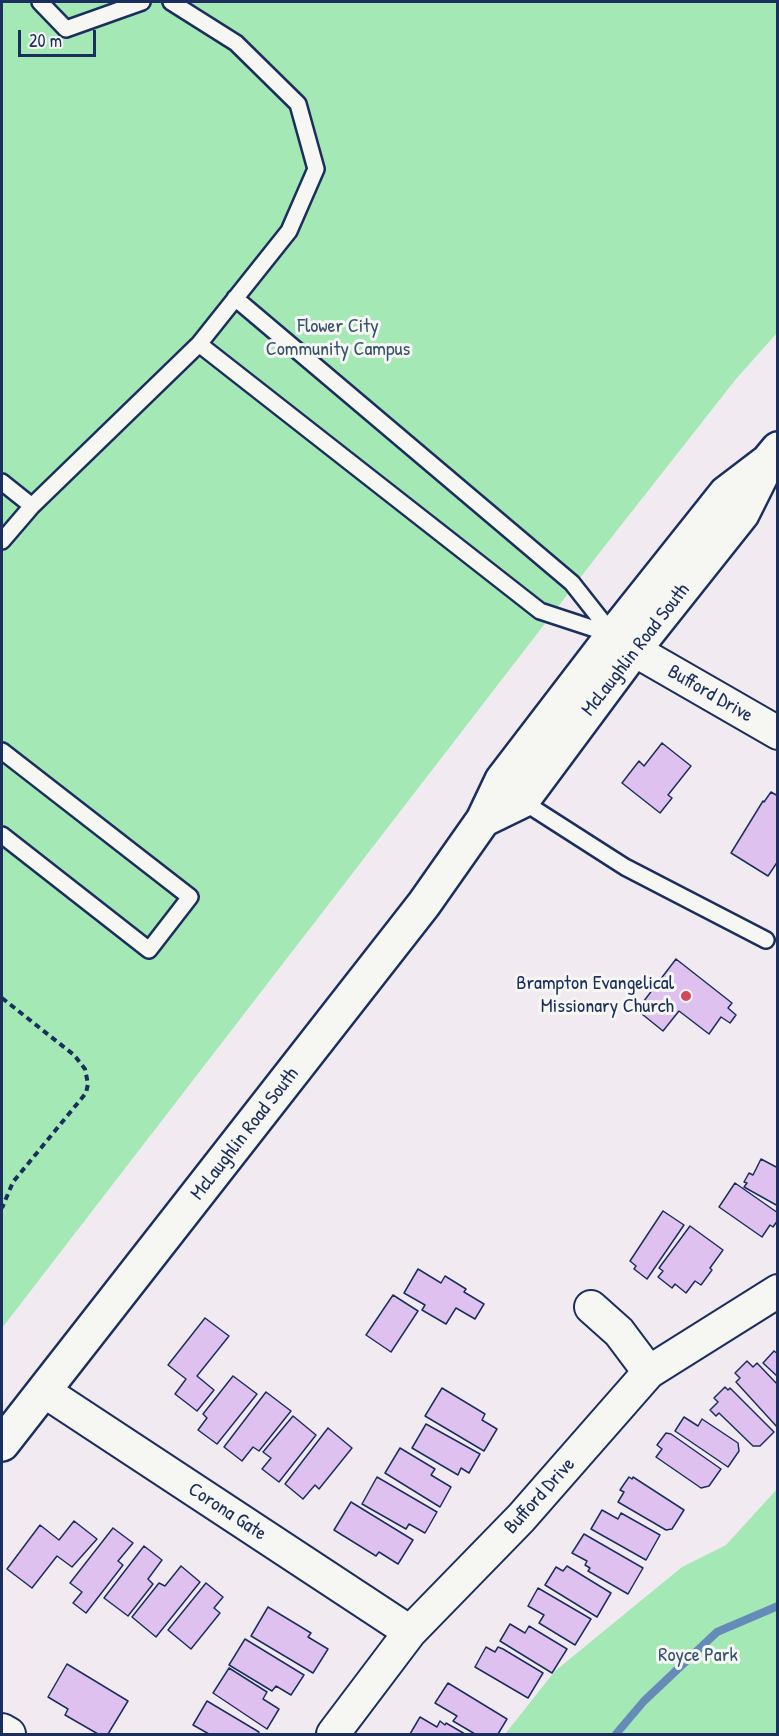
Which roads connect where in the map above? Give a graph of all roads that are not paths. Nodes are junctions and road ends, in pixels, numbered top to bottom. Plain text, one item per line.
1 (40, 2) edge
2 (142, 2) edge
3 (171, 2) edge
4 (235, 298) junction
5 (199, 344) junction
6 (773, 455) edge
7 (2, 482) edge
8 (32, 506) junction
9 (2, 541) edge
10 (624, 642) junction
11 (777, 732) edge
12 (2, 751) edge
13 (522, 801) junction
14 (483, 820) junction
15 (2, 835) edge
16 (766, 940) dead end
17 (777, 1291) edge
18 (591, 1306) dead end
19 (649, 1372) junction
20 (44, 1391) junction
21 (2, 1444) edge
22 (410, 1632) junction
23 (2, 1730) edge
24 (9, 1734) edge
25 (333, 1734) edge

1 - 2 lane
3 - 4 lane
4 - 5 lane
4 - 10 lane
5 - 8 lane
5 - 10 lane
6 - 10 main road, McLaughlin Road South
7 - 8 lane
8 - 9 lane
10 - 11 street, Bufford Drive
10 - 13 main road, McLaughlin Road South
10 - 14 main road, McLaughlin Road South
12 - 15 lane
13 - 14 main road, McLaughlin Road South
13 - 16 lane
14 - 20 main road, McLaughlin Road South
17 - 19 street, Bufford Drive
18 - 19 street
19 - 22 street, Bufford Drive
20 - 21 main road, McLaughlin Road South
20 - 22 street, Corona Gate
22 - 25 street, Bufford Drive
23 - 24 street

